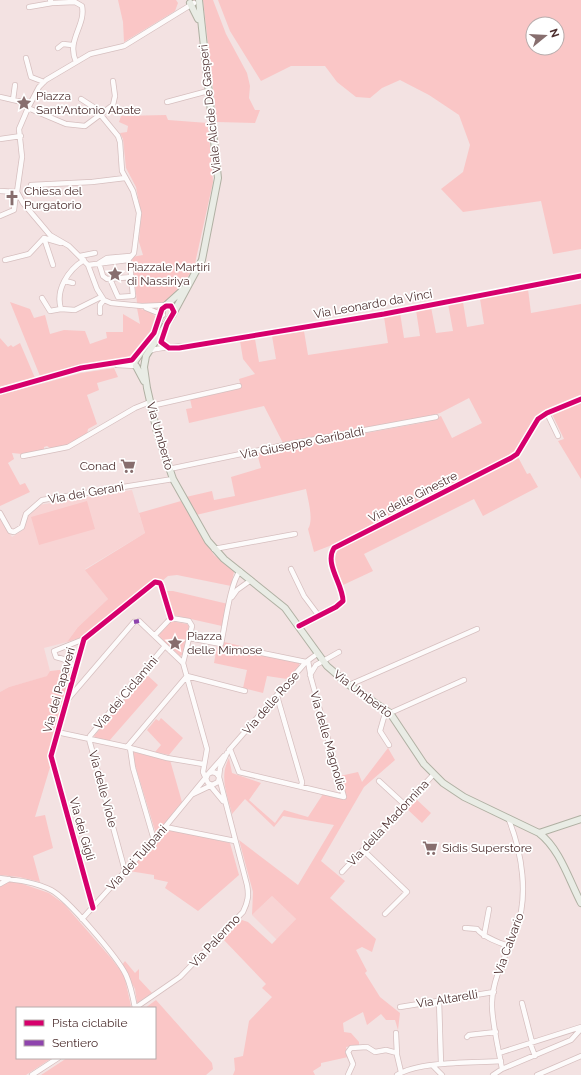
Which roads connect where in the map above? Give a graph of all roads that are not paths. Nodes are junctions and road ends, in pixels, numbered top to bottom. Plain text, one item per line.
1 (51, 2) edge
2 (193, 2) edge
3 (29, 7) dead end
4 (202, 32) junction
5 (72, 45) junction
6 (58, 48) dead end
7 (26, 58) dead end
8 (76, 62) junction
9 (113, 81) dead end
10 (44, 82) junction
11 (15, 85) dead end
12 (208, 90) junction
13 (0, 97) edge
14 (12, 99) junction
15 (81, 99) dead end
16 (167, 102) dead end
17 (28, 108) junction
18 (101, 116) junction
19 (21, 136) junction
20 (0, 139) edge
21 (125, 178) junction
22 (31, 185) dead end
23 (0, 191) edge
24 (17, 196) junction
25 (0, 216) edge
26 (44, 238) junction
27 (64, 244) junction
28 (95, 253) dead end
29 (80, 256) junction
30 (130, 257) junction
31 (5, 260) dead end
32 (84, 260) junction
33 (99, 263) junction
34 (53, 265) dead end
35 (88, 265) junction
36 (581, 276) edge
37 (132, 277) junction
38 (193, 277) junction
39 (110, 279) junction
40 (65, 280) junction
41 (73, 283) dead end
42 (42, 298) dead end
43 (102, 298) junction
44 (142, 306) junction
45 (61, 309) junction
46 (152, 310) junction
47 (164, 310) junction
48 (100, 313) dead end
49 (173, 314) junction
50 (159, 322) junction
51 (166, 324) junction
52 (169, 348) junction
53 (146, 355) junction
54 (138, 361) junction
55 (108, 365) junction
56 (239, 386) dead end
57 (0, 391) edge
58 (581, 399) edge
59 (151, 404) junction
60 (547, 413) junction
61 (436, 417) dead end
62 (558, 436) dead end
63 (23, 456) dead end
64 (169, 469) junction
65 (173, 479) junction
66 (0, 513) edge
67 (295, 534) dead end
68 (216, 551) junction
69 (291, 569) dead end
70 (240, 571) junction
71 (251, 580) junction
72 (231, 601) junction
73 (170, 616) junction
74 (319, 616) junction
75 (299, 626) junction
76 (477, 629) dead end
77 (153, 634) junction
78 (190, 638) junction
79 (84, 639) junction
80 (164, 647) junction
81 (252, 651) dead end
82 (339, 652) dead end
83 (317, 654) junction
84 (321, 660) junction
85 (307, 662) junction
86 (183, 664) junction
87 (76, 667) junction
88 (310, 675) junction
89 (187, 676) junction
90 (464, 680) dead end
91 (349, 685) junction
92 (71, 686) junction
93 (77, 689) junction
94 (245, 691) dead end
95 (277, 696) junction
96 (67, 700) junction
97 (388, 711) junction
98 (57, 732) junction
99 (89, 739) junction
100 (389, 745) dead end
101 (128, 748) junction
102 (229, 751) junction
103 (50, 756) joint
104 (203, 764) junction
105 (434, 774) junction
106 (219, 777) junction
107 (208, 779) junction
108 (379, 781) dead end
109 (301, 787) junction
110 (190, 796) junction
111 (224, 804) junction
112 (405, 805) junction
113 (581, 819) edge
114 (509, 820) junction
115 (520, 825) junction
116 (165, 827) junction
117 (514, 833) junction
118 (539, 833) junction
119 (154, 840) junction
120 (235, 841) junction
121 (363, 850) junction
122 (125, 871) junction
123 (342, 872) dead end
124 (0, 878) edge
125 (10, 879) junction
126 (0, 884) edge
127 (581, 903) edge
128 (93, 908) junction
129 (489, 908) dead end
130 (385, 914) dead end
131 (82, 919) junction
132 (465, 928) dead end
133 (484, 936) junction
134 (508, 946) junction
135 (494, 992) junction
136 (439, 1000) junction
137 (522, 1003) dead end
138 (135, 1007) edge
139 (136, 1007) edge
140 (400, 1007) dead end
141 (581, 1028) edge
142 (496, 1032) junction
143 (396, 1033) dead end
144 (467, 1037) dead end
145 (531, 1043) junction
146 (397, 1053) junction
147 (499, 1053) junction
148 (535, 1056) junction
149 (581, 1056) edge
150 (56, 1059) edge
151 (501, 1061) junction
152 (441, 1064) junction
153 (433, 1066) junction
154 (502, 1069) junction
155 (399, 1074) edge
156 (32, 1075) edge
157 (348, 1075) edge
158 (442, 1075) edge
159 (493, 1075) edge
160 (537, 1075) edge

1 - 3 street
1 - 5 street
2 - 4 main road
2 - 4 main road
2 - 8 street
4 - 12 main road, Viale Alcide De Gasperi
5 - 6 street
5 - 8 street
7 - 10 street
8 - 10 street
9 - 18 street
10 - 17 street
11 - 14 street
12 - 16 street
12 - 38 main road, Viale Alcide De Gasperi
13 - 14 street
14 - 17 street
15 - 18 street
17 - 18 street
17 - 19 street
18 - 21 street
19 - 20 street
19 - 24 street
21 - 22 street
21 - 30 street
23 - 24 street
24 - 25 street
24 - 27 street
26 - 27 street
26 - 31 street
26 - 34 street
27 - 29 street
28 - 29 street
29 - 32 street
30 - 33 street
30 - 37 street
32 - 35 street
32 - 40 street
33 - 35 street
33 - 39 street
35 - 43 street
36 - 52 street, Via Leonardo da Vinci
37 - 39 street
37 - 39 street
38 - 47 main road
38 - 49 main road
40 - 41 street
40 - 45 street
42 - 45 street
43 - 44 street
43 - 45 street
43 - 48 street
44 - 46 street
44 - 47 street
46 - 47 street
46 - 50 street
47 - 49 main road
47 - 49 main road
47 - 50 main road
49 - 51 main road
50 - 54 main road
51 - 52 street
51 - 53 main road
52 - 53 street, Via Leonardo da Vinci
53 - 54 main road
54 - 55 street
54 - 55 street
54 - 59 main road, Via Umberto
55 - 57 street
56 - 59 street
58 - 60 street, Via delle Ginestre
59 - 63 street
59 - 64 main road, Via Umberto
60 - 62 street
60 - 74 street, Via delle Ginestre
61 - 64 street, Via Giuseppe Garibaldi
64 - 65 main road, Via Umberto
65 - 66 street, Via dei Gerani
65 - 68 main road, Via Umberto
67 - 68 street
68 - 70 main road, Via Umberto
69 - 74 street
70 - 71 main road, Via Umberto
70 - 72 street
71 - 72 street
71 - 75 main road, Via Umberto
72 - 78 street
73 - 77 street
73 - 78 street
73 - 79 street, Via dei Papaveri
74 - 75 street, Via delle Ginestre
75 - 83 main road, Via Umberto
76 - 91 street
77 - 80 street
77 - 93 street
78 - 86 street
79 - 87 street, Via dei Papaveri
79 - 87 street
80 - 86 street
80 - 99 street, Via dei Ciclamini
81 - 85 street
82 - 84 street
83 - 84 main road, Via Umberto
83 - 85 street, Via delle Rose
84 - 88 street
84 - 91 main road, Via Umberto
85 - 88 street, Via delle Magnolie
85 - 95 street, Via delle Rose
86 - 89 street
87 - 92 street, Via dei Papaveri
88 - 109 street, Via delle Magnolie
89 - 94 street
89 - 101 street
89 - 104 street
90 - 97 street
91 - 97 main road, Via Umberto
92 - 93 street
92 - 96 street, Via dei Papaveri
93 - 96 street
95 - 102 street, Via delle Rose
95 - 109 street
96 - 98 street, Via dei Papaveri
97 - 100 street
97 - 105 main road, Via Umberto
98 - 99 street, Via delle Viole
98 - 103 street, Via dei Papaveri
99 - 101 street
99 - 122 street, Via delle Viole
101 - 104 street
101 - 119 street
102 - 106 street
102 - 107 street, Via delle Rose
102 - 109 street
103 - 128 street, Via dei Gigli
104 - 107 street
105 - 112 street, Via della Madonnina
105 - 114 main road, Via Umberto
106 - 107 street
106 - 107 street
106 - 111 street
107 - 110 street, Via dei Tulipani
107 - 110 street
107 - 111 street
108 - 112 street
110 - 116 street, Via dei Tulipani
111 - 120 street, Via Palermo
112 - 121 street, Via della Madonnina
113 - 118 main road
114 - 115 main road, Via Umberto
114 - 117 street, Via Calvario
115 - 117 street
115 - 118 main road, Via Umberto
116 - 119 street, Via dei Tulipani
116 - 120 street
117 - 134 street, Via Calvario
118 - 127 main road, Via Umberto
119 - 122 street, Via dei Tulipani
120 - 139 street, Via Palermo
121 - 123 street, Via della Madonnina
121 - 130 street
122 - 128 street, Via dei Tulipani
124 - 125 street
125 - 126 street
125 - 131 street
128 - 131 street, Via dei Tulipani
129 - 133 street
131 - 138 street
132 - 133 street
133 - 134 street
134 - 135 street, Via Calvario
135 - 136 street, Via Altarelli
135 - 142 street, Via Calvario
136 - 140 street, Via Altarelli
136 - 152 street
137 - 145 street
141 - 145 street
141 - 148 street
142 - 144 street
142 - 147 street, Via Calvario
143 - 146 street
145 - 147 street
145 - 148 street
146 - 155 street
146 - 157 street
147 - 151 street, Via Calvario
148 - 154 street
149 - 160 street
150 - 156 street
151 - 152 street
151 - 154 street, Via Calvario
152 - 153 street
153 - 155 street
153 - 158 street
154 - 159 street

